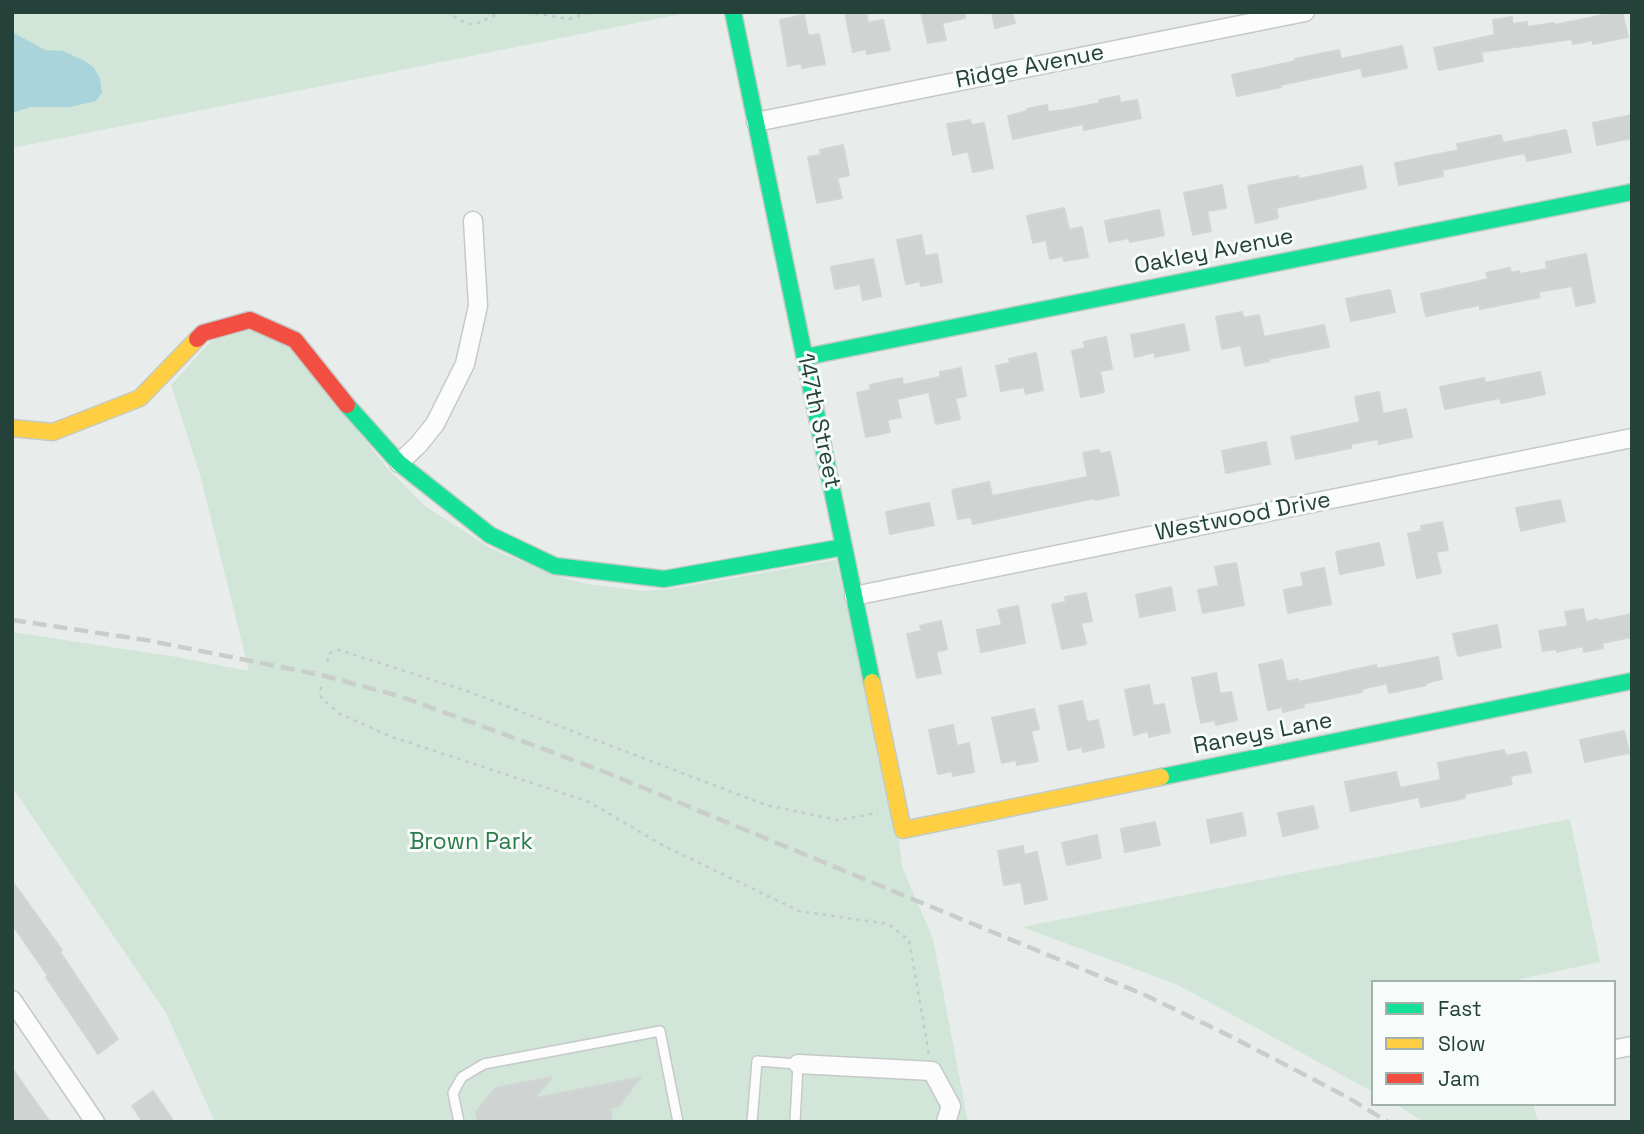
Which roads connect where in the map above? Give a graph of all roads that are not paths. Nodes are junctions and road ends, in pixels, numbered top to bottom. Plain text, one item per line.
1 (733, 12) edge
2 (1305, 12) edge
3 (756, 122) junction
4 (1632, 192) edge
5 (474, 221) dead end
6 (804, 357) junction
7 (12, 428) edge
8 (1632, 438) edge
9 (399, 463) junction
10 (844, 547) junction
11 (854, 596) junction
12 (1632, 681) edge
13 (903, 830) joint
14 (12, 1000) edge
15 (798, 1064) junction
16 (95, 1122) edge
17 (459, 1122) edge
18 (678, 1122) edge
19 (752, 1122) edge
20 (794, 1122) edge
21 (946, 1122) edge

1 - 3 street, 147th Street
2 - 3 street, Ridge Avenue
3 - 6 street, 147th Street
4 - 6 street, Oakley Avenue
5 - 9 street
6 - 10 street, 147th Street
7 - 9 street
8 - 11 street, Westwood Drive
9 - 10 street
10 - 11 street, 147th Street
11 - 13 street, 147th Street
12 - 13 street, Raneys Lane
14 - 16 street
15 - 19 lane
15 - 20 lane
15 - 21 street
17 - 18 lane

